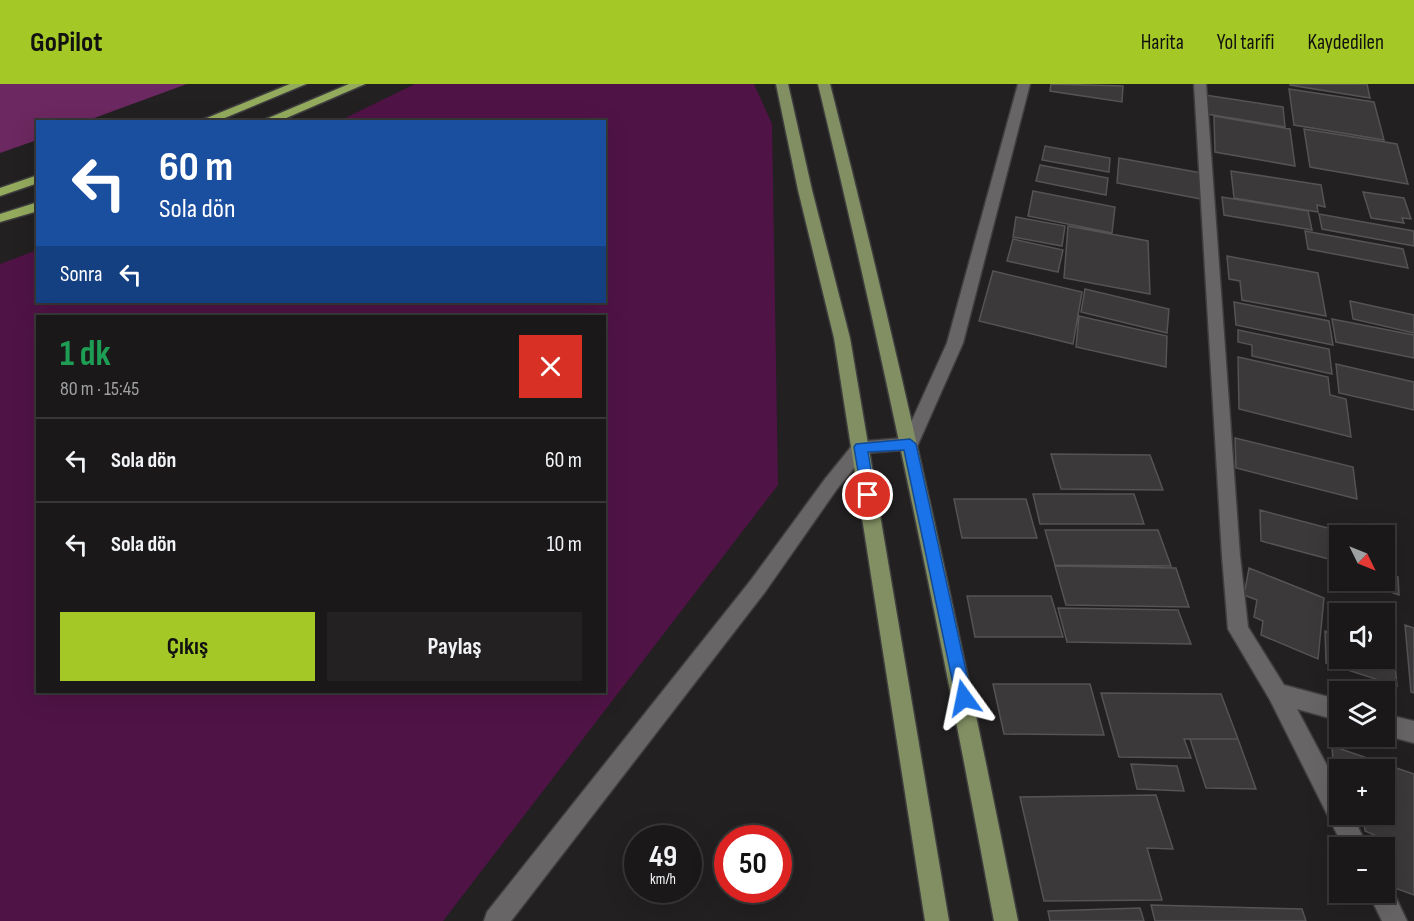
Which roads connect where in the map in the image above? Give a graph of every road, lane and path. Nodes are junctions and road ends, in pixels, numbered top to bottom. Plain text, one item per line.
1 (300, 84) edge
2 (359, 84) edge
3 (782, 84) edge
4 (824, 84) edge
5 (1024, 84) edge
6 (1200, 84) edge
7 (208, 120) edge
8 (271, 120) edge
9 (36, 181) edge
10 (0, 192) edge
11 (36, 207) edge
12 (0, 218) edge
13 (910, 444) junction
14 (861, 447) junction
15 (1276, 693) junction
16 (1329, 708) edge
17 (1395, 727) edge
18 (1414, 732) edge
19 (1329, 793) edge
20 (1386, 903) edge
21 (496, 921) edge
22 (937, 921) edge
23 (1006, 921) edge
24 (1395, 921) edge

1 - 7 highway
2 - 8 highway
3 - 14 main road
4 - 13 main road
5 - 13 street
6 - 15 street
9 - 10 highway
11 - 12 highway
13 - 14 street
13 - 23 main road
14 - 21 street
14 - 22 main road
15 - 16 street
15 - 19 street
17 - 18 street
20 - 24 street

